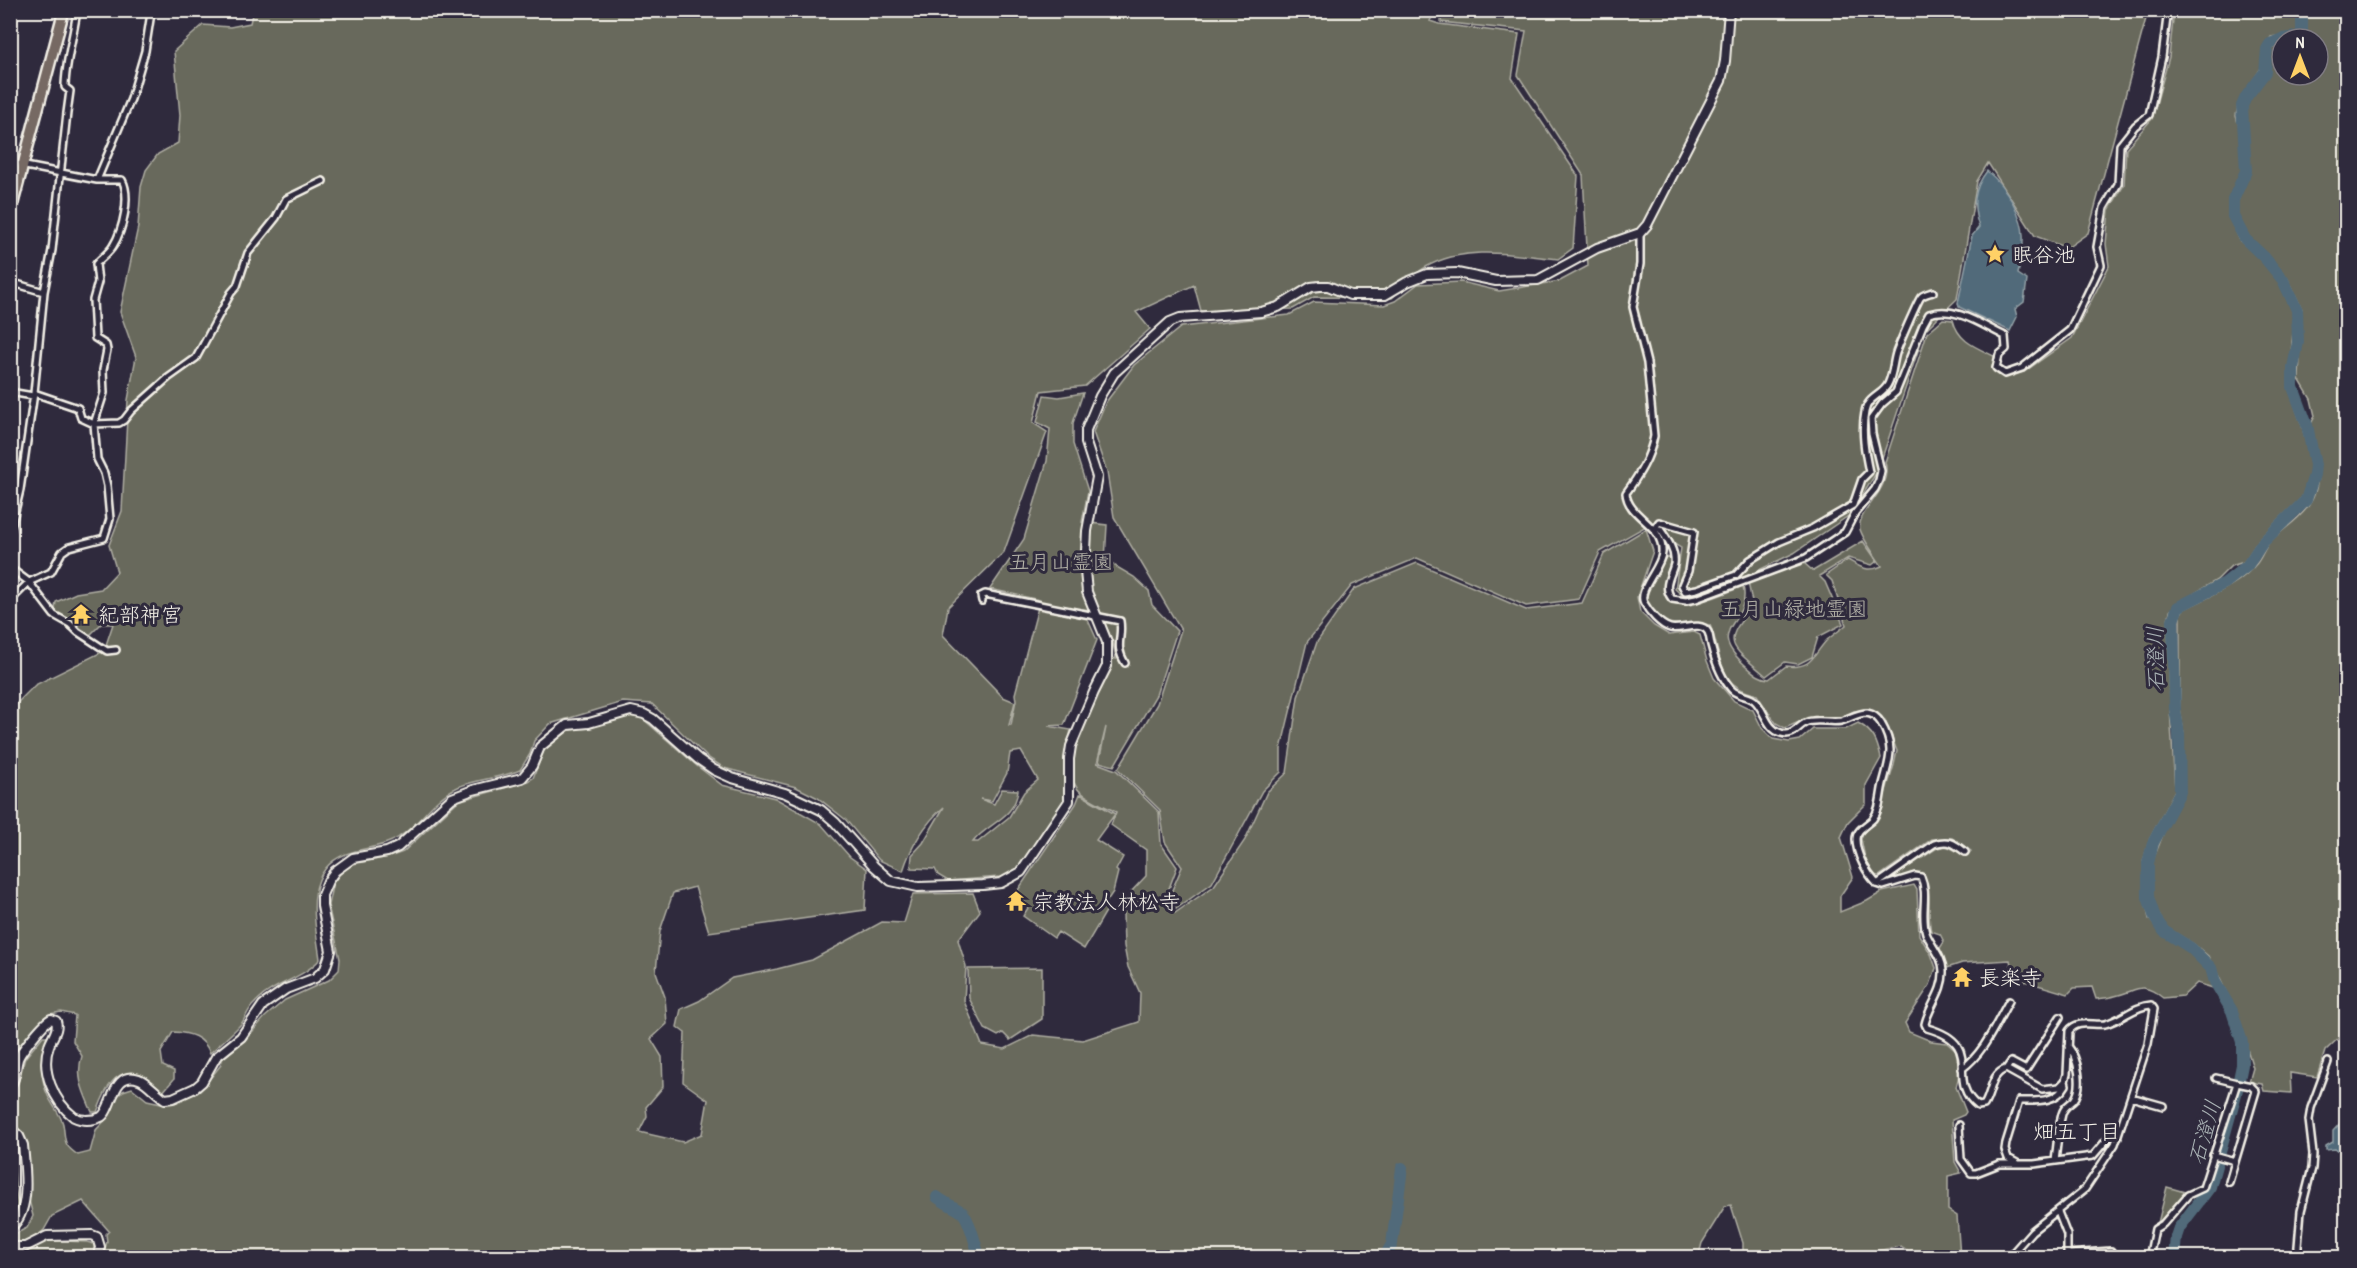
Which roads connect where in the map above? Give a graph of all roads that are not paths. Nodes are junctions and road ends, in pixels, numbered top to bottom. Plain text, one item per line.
1 (64, 10) edge
2 (77, 10) edge
3 (148, 10) edge
4 (1729, 10) edge
5 (2168, 10) edge
6 (10, 164) edge
7 (22, 166) junction
8 (60, 174) junction
9 (97, 180) junction
10 (322, 181) dead end
11 (10, 214) edge
12 (1640, 233) junction
13 (10, 282) edge
14 (44, 291) junction
15 (1934, 292) dead end
16 (10, 392) edge
17 (34, 394) junction
18 (94, 424) junction
19 (1654, 529) junction
20 (10, 532) edge
21 (10, 568) edge
22 (29, 582) junction
23 (10, 601) edge
24 (982, 601) dead end
25 (1096, 617) junction
26 (116, 650) dead end
27 (1125, 663) dead end
28 (1965, 852) dead end
29 (1876, 884) junction
30 (2009, 1001) dead end
31 (2060, 1017) dead end
32 (2068, 1046) junction
33 (2328, 1062) dead end
34 (1962, 1069) junction
35 (2006, 1069) junction
36 (2216, 1078) dead end
37 (2065, 1081) junction
38 (2237, 1083) junction
39 (10, 1086) edge
40 (2131, 1097) junction
41 (2163, 1106) dead end
42 (1959, 1125) dead end
43 (10, 1128) edge
44 (2118, 1137) junction
45 (2216, 1156) junction
46 (2055, 1161) junction
47 (2235, 1161) junction
48 (2019, 1164) junction
49 (2229, 1182) dead end
50 (2058, 1212) junction
51 (10, 1228) edge
52 (10, 1247) edge
53 (2110, 1251) dead end
54 (2068, 1256) edge
55 (98, 1257) edge
56 (2008, 1257) edge
57 (2149, 1257) edge
58 (2297, 1257) edge

1 - 7 highway
2 - 8 street
3 - 9 street
4 - 12 street
5 - 19 street
6 - 7 street
7 - 8 street
7 - 11 highway
8 - 9 street
8 - 14 street
9 - 18 street
10 - 18 street
12 - 19 street
12 - 25 street
13 - 14 street
14 - 17 street
15 - 19 street
16 - 17 street
17 - 18 street
17 - 20 street
18 - 22 street
19 - 29 street
21 - 22 street
22 - 23 street
22 - 26 street
24 - 25 street
25 - 27 street
25 - 39 street
28 - 29 street
29 - 34 street
30 - 34 street
31 - 35 street
32 - 37 street
32 - 40 street
32 - 46 street
33 - 58 street
34 - 35 street
35 - 37 street
36 - 38 street
37 - 48 street
38 - 45 street
38 - 47 street
40 - 41 street
40 - 44 street
42 - 48 street
43 - 51 street
44 - 46 street
44 - 50 street
45 - 47 street
45 - 57 street
46 - 48 street
47 - 49 street
50 - 54 street
50 - 56 street
52 - 55 street
53 - 54 street

